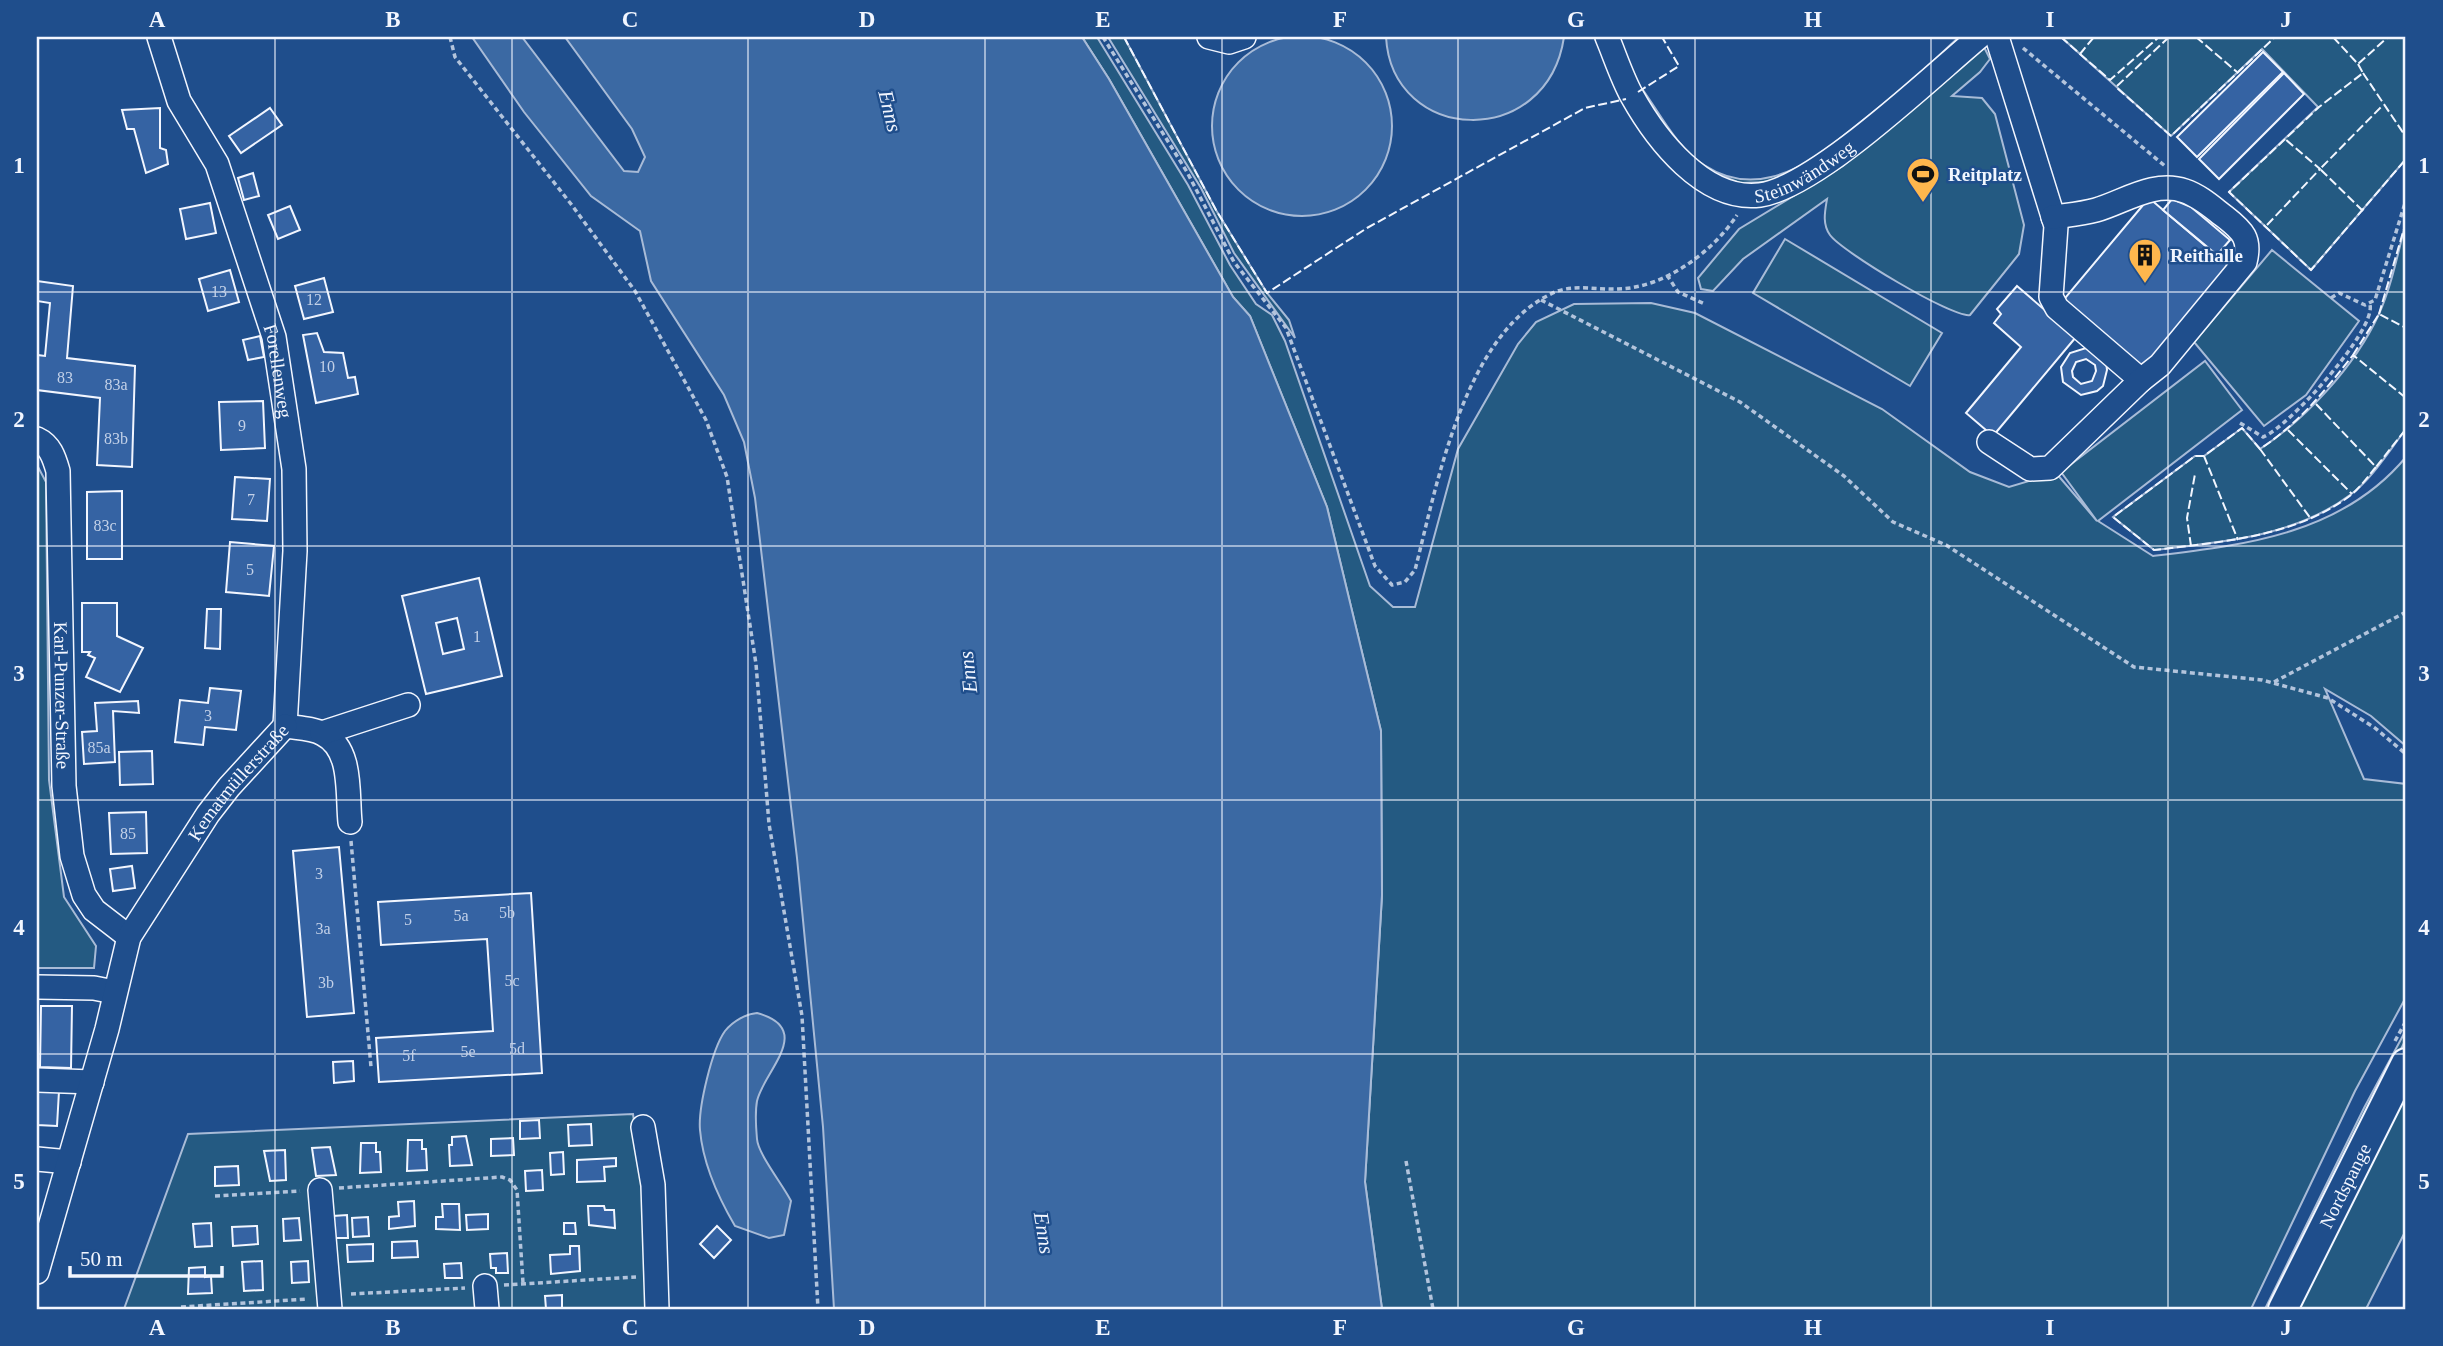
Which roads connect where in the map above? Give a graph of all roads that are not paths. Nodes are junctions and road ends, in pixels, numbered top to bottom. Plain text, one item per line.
1 (159, 37) edge
2 (1209, 37) edge
3 (1244, 37) edge
4 (1607, 37) edge
5 (1979, 37) edge
6 (2008, 41) edge
7 (2053, 217) junction
8 (2141, 380) junction
9 (37, 439) edge
10 (1989, 442) dead end
11 (408, 705) dead end
12 (285, 726) junction
13 (322, 733) junction
14 (350, 822) road end
15 (129, 937) junction
16 (37, 987) edge
17 (114, 992) junction
18 (2406, 1063) edge
19 (37, 1080) edge
20 (92, 1082) junction
21 (643, 1127) dead end
22 (37, 1159) edge
23 (69, 1163) junction
24 (320, 1190) road end
25 (37, 1272) edge
26 (329, 1304) edge
27 (657, 1309) edge
28 (2283, 1309) edge

1 - 12 street, Forellenweg
2 - 3 street
4 - 5 street, Steinwändweg
6 - 7 street
7 - 8 street
7 - 8 street
8 - 10 street
9 - 15 street, Karl-Punzer-Straße
11 - 13 street
12 - 13 street, Kematmüllerstraße
12 - 15 street, Kematmüllerstraße
13 - 14 street, Kematmüllerstraße
15 - 17 street, Kematmüllerstraße
16 - 17 street
17 - 20 street, Kematmüllerstraße
18 - 28 main road, Nordspange
19 - 20 street
20 - 23 street, Kematmüllerstraße
21 - 27 street
22 - 23 street
23 - 25 street, Kematmüllerstraße
24 - 26 street

